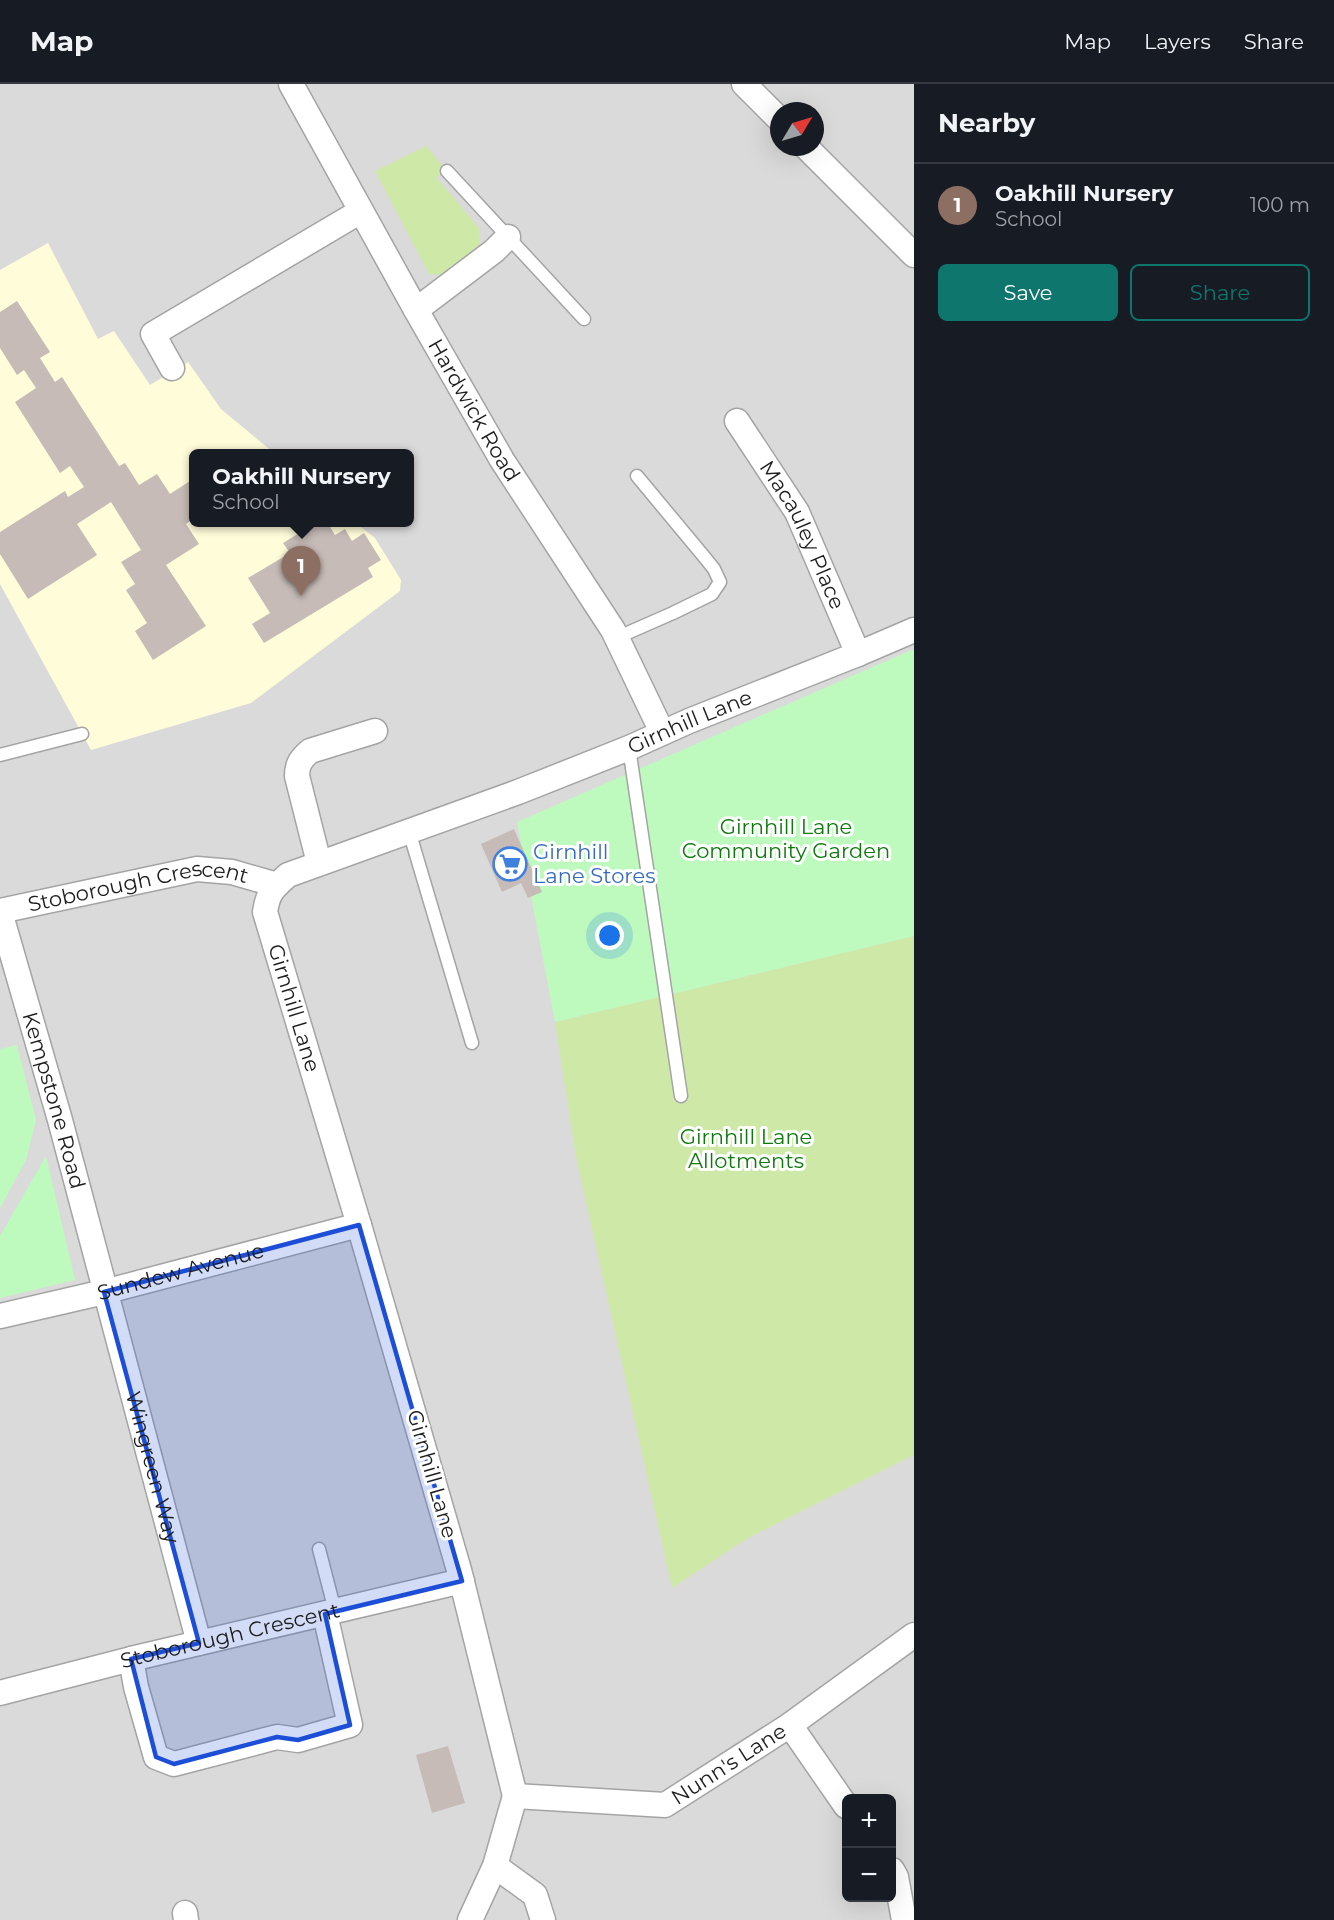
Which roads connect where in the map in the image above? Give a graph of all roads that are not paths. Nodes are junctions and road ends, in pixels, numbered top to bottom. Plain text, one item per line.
1 (291, 84) edge
2 (744, 84) edge
3 (770, 111) edge
4 (815, 156) edge
5 (447, 171) dead end
6 (361, 211) junction
7 (508, 237) junction
8 (914, 255) edge
9 (416, 310) junction
10 (584, 319) dead end
11 (172, 368) dead end
12 (737, 422) dead end
13 (637, 476) dead end
14 (914, 630) edge
15 (616, 638) junction
16 (858, 654) junction
17 (375, 731) dead end
18 (662, 732) junction
19 (82, 734) dead end
20 (629, 748) junction
21 (0, 755) edge
22 (409, 831) junction
23 (319, 863) junction
24 (277, 885) junction
25 (0, 911) edge
26 (472, 1043) dead end
27 (681, 1096) dead end
28 (359, 1225) junction
29 (104, 1292) junction
30 (0, 1316) edge
31 (319, 1549) dead end
32 (462, 1581) junction
33 (330, 1612) junction
34 (914, 1635) edge
35 (199, 1643) junction
36 (131, 1659) junction
37 (0, 1693) edge
38 (790, 1725) junction
39 (515, 1796) junction
40 (842, 1800) edge
41 (495, 1866) junction
42 (896, 1877) edge
43 (470, 1920) edge
44 (543, 1920) edge
45 (904, 1920) edge

1 - 6 street, Hardwick Road
2 - 3 street
4 - 8 street
5 - 7 lane
6 - 9 street, Hardwick Road
6 - 11 street
7 - 9 street
7 - 10 lane
9 - 15 street, Hardwick Road
12 - 16 street, Macauley Place
13 - 15 lane
14 - 16 street, Girnhill Lane
15 - 18 street, Hardwick Road
16 - 18 street, Girnhill Lane
17 - 23 street
18 - 20 street, Girnhill Lane
19 - 21 lane
20 - 22 street, Girnhill Lane
20 - 27 lane
22 - 23 street, Girnhill Lane
22 - 26 lane
23 - 24 street, Girnhill Lane
24 - 25 street, Stoborough Crescent
24 - 28 street, Girnhill Lane
25 - 29 street, Kempstone Road
28 - 29 street, Sundew Avenue
28 - 32 street, Girnhill Lane
29 - 30 street, Sundew Avenue
29 - 35 street, Wingreen Way
31 - 33 lane
32 - 33 street, Stoborough Crescent
32 - 39 street, Girnhill Lane
33 - 35 street, Stoborough Crescent
33 - 36 street
34 - 38 street, Nunn's Lane
35 - 36 street, Stoborough Crescent
36 - 37 street, Stoborough Crescent
38 - 39 street, Nunn's Lane
38 - 40 street
39 - 41 street
41 - 43 street
41 - 44 street
42 - 45 street

